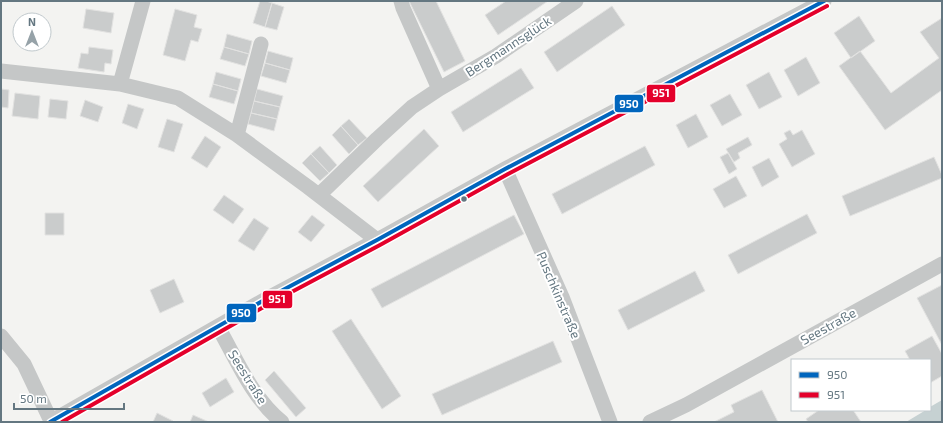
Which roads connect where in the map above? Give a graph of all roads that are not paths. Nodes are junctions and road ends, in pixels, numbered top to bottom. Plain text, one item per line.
1 (143, 1) edge
2 (402, 1) edge
3 (576, 1) edge
4 (824, 1) edge
5 (260, 44) dead end
6 (1, 71) edge
7 (120, 84) junction
8 (439, 89) junction
9 (237, 135) junction
10 (505, 169) junction
11 (319, 195) junction
12 (377, 240) junction
13 (942, 264) edge
14 (218, 327) junction
15 (1, 336) edge
16 (50, 422) edge
17 (282, 422) edge
18 (610, 422) edge
19 (650, 422) edge

1 - 7 street
2 - 8 street
3 - 8 street, Bergmannsglück
4 - 10 street
5 - 9 street
6 - 7 street
7 - 9 street
8 - 11 street, Bergmannsglück
9 - 11 street
10 - 12 street
10 - 18 street, Puschkinstraße
11 - 12 street
12 - 14 street
13 - 19 street, Seestraße
14 - 16 street
14 - 17 street, Seestraße
15 - 16 street

